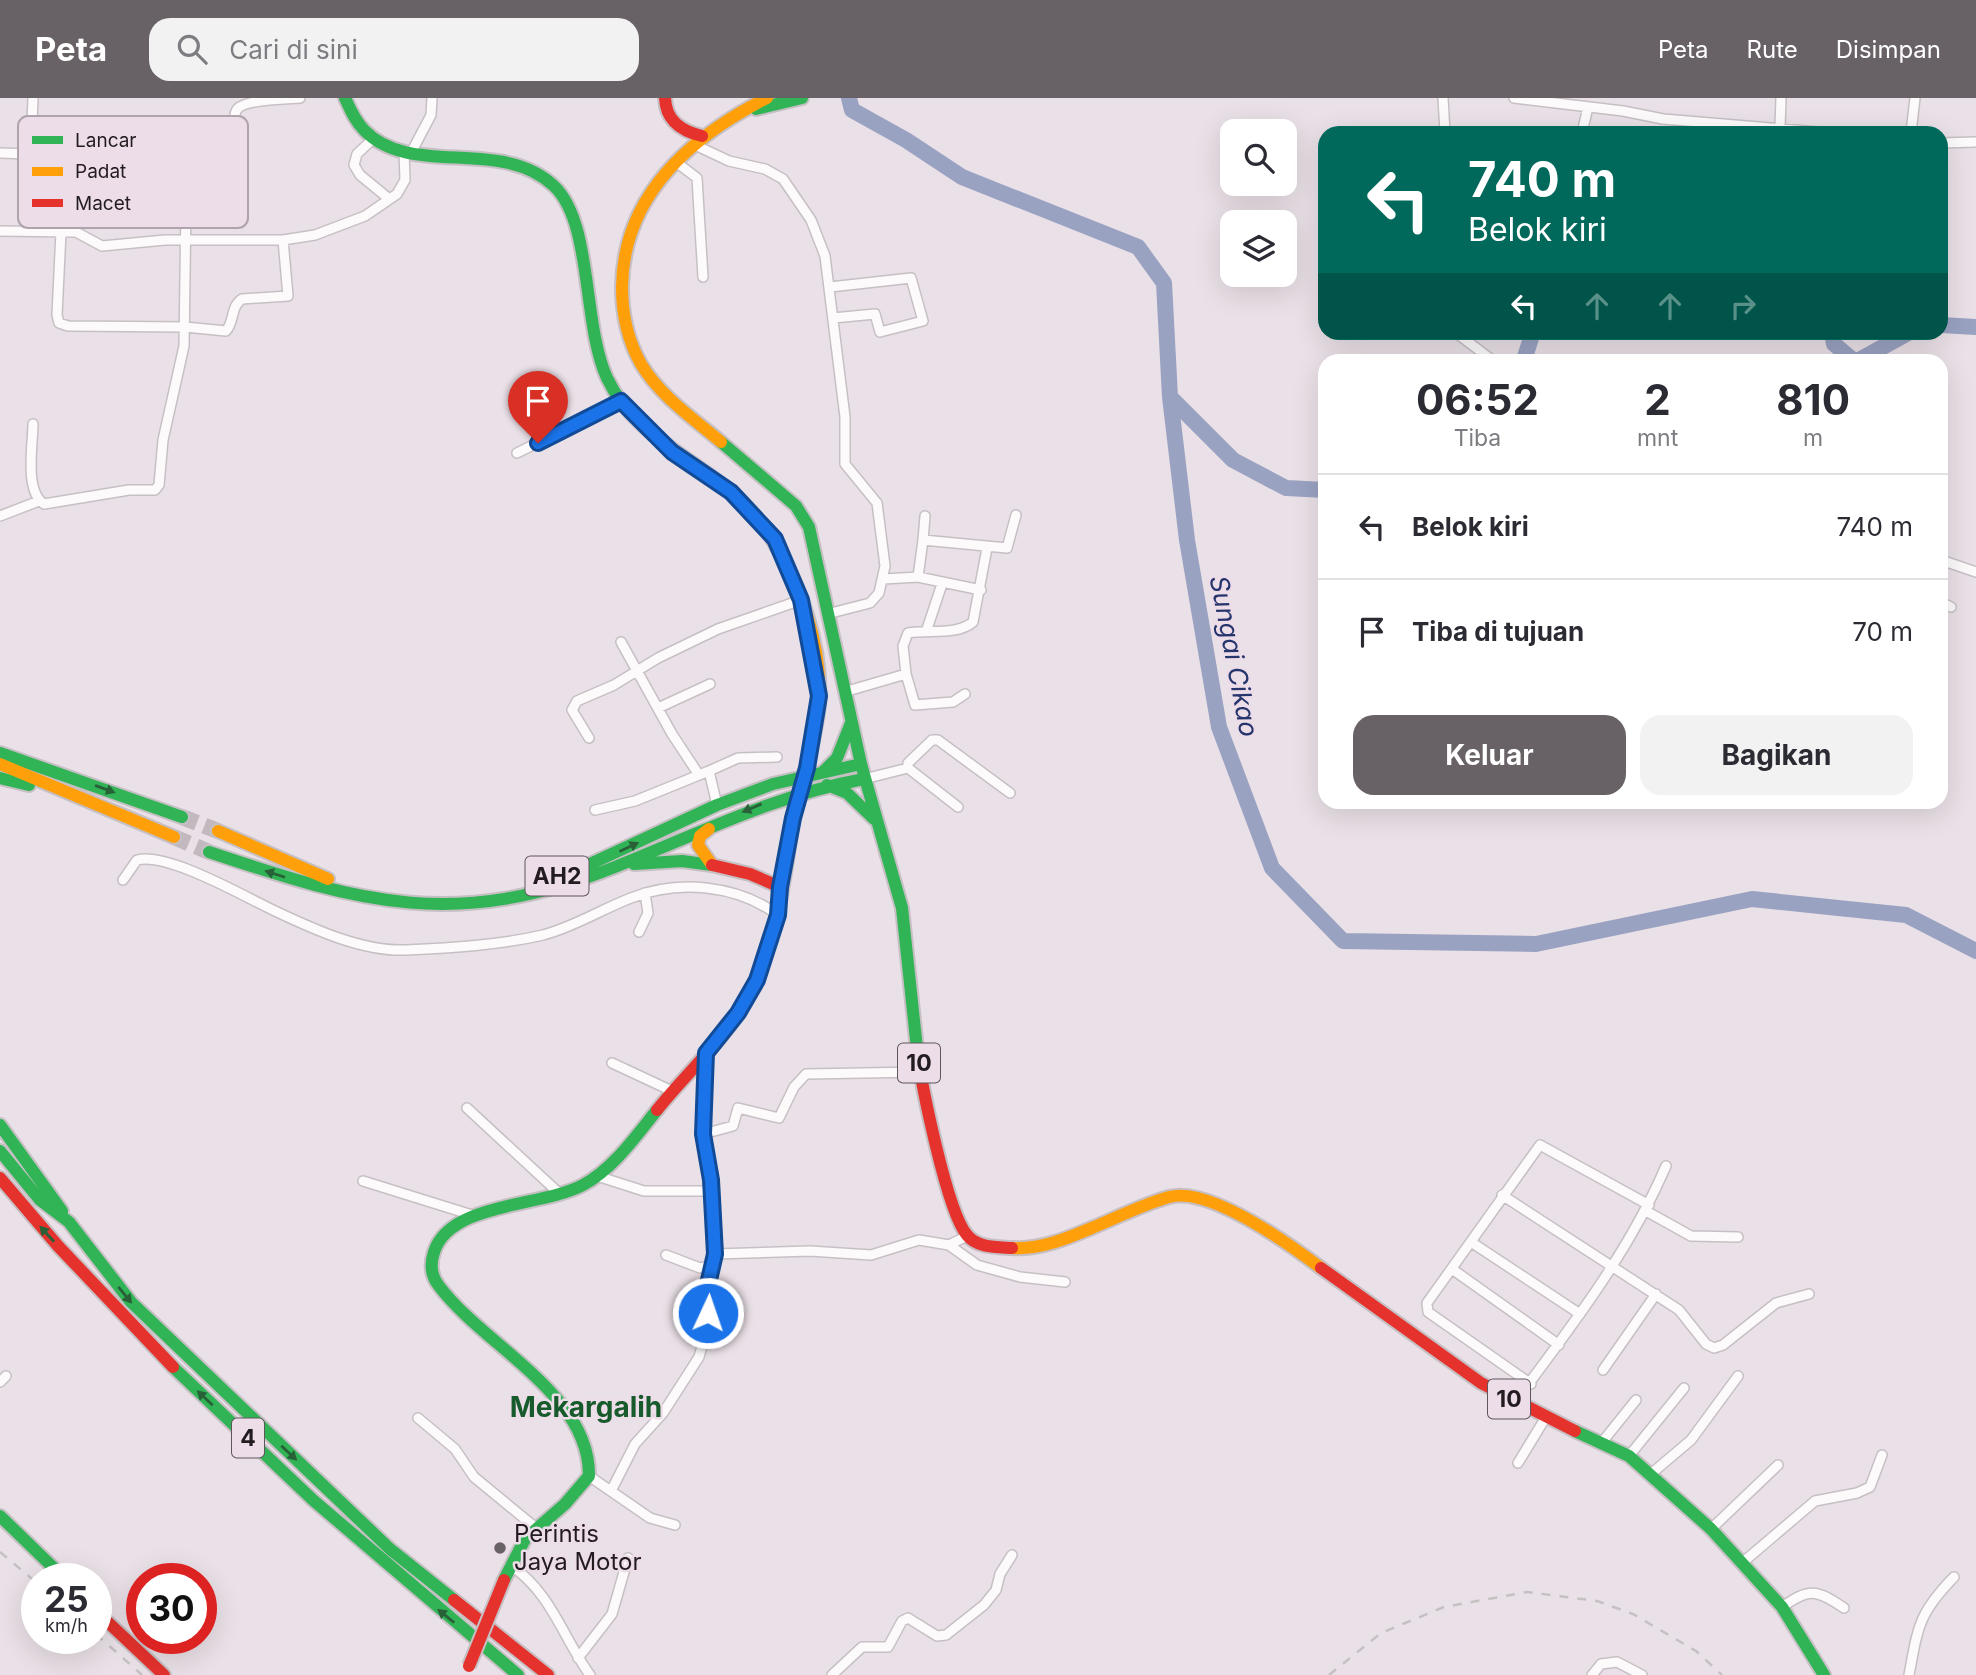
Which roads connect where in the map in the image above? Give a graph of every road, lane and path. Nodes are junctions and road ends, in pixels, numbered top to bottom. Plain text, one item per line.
1 (33, 98) edge
2 (300, 98) edge
3 (345, 98) edge
4 (432, 98) edge
5 (665, 98) edge
6 (767, 98) edge
7 (802, 98) edge
8 (1443, 98) edge
9 (1514, 98) edge
10 (1781, 98) edge
11 (1915, 98) edge
12 (1588, 107) junction
13 (740, 112) junction
14 (31, 116) edge
15 (235, 116) edge
16 (1445, 126) edge
17 (1584, 126) edge
18 (1763, 126) edge
19 (1780, 126) edge
20 (1912, 126) edge
21 (682, 130) junction
22 (374, 138) junction
23 (1976, 142) edge
24 (1948, 143) edge
25 (689, 149) junction
26 (408, 151) junction
27 (0, 153) edge
28 (18, 154) edge
29 (388, 198) junction
30 (49, 228) edge
31 (187, 228) edge
32 (0, 231) edge
33 (49, 232) junction
34 (61, 232) junction
35 (187, 240) junction
36 (283, 240) junction
37 (703, 277) dead end
38 (830, 287) junction
39 (833, 318) junction
40 (185, 327) junction
41 (1466, 340) edge
42 (1484, 354) edge
43 (621, 401) junction
44 (33, 424) dead end
45 (517, 453) dead end
46 (39, 501) junction
47 (1016, 515) dead end
48 (0, 516) edge
49 (925, 516) dead end
50 (923, 540) junction
51 (987, 548) junction
52 (1948, 563) edge
53 (1976, 572) edge
54 (918, 577) junction
55 (884, 579) junction
56 (942, 584) junction
57 (981, 590) junction
58 (801, 600) junction
59 (1948, 606) edge
60 (1951, 607) dead end
61 (827, 614) junction
62 (927, 629) junction
63 (621, 642) dead end
64 (637, 672) junction
65 (906, 674) junction
66 (710, 684) dead end
67 (844, 692) junction
68 (965, 694) dead end
69 (658, 708) junction
70 (851, 723) junction
71 (589, 738) dead end
72 (0, 746) edge
73 (0, 753) edge
74 (778, 757) dead end
75 (0, 764) edge
76 (861, 764) junction
77 (41, 767) junction
78 (908, 768) junction
79 (709, 771) junction
80 (699, 775) junction
81 (0, 778) edge
82 (823, 779) junction
83 (864, 779) junction
84 (1010, 793) dead end
85 (79, 798) junction
86 (717, 805) junction
87 (958, 807) dead end
88 (595, 810) dead end
89 (182, 817) tunnel mouth
90 (718, 822) junction
91 (877, 824) junction
92 (218, 831) tunnel mouth
93 (174, 837) tunnel mouth
94 (209, 852) tunnel mouth
95 (712, 865) junction
96 (614, 867) junction
97 (123, 880) dead end
98 (780, 887) junction
99 (645, 892) junction
100 (778, 915) junction
101 (639, 932) dead end
102 (706, 1053) junction
103 (612, 1063) dead end
104 (920, 1072) junction
105 (672, 1091) junction
106 (467, 1108) dead end
107 (0, 1125) edge
108 (703, 1134) junction
109 (0, 1151) edge
110 (1665, 1167) dead end
111 (597, 1176) junction
112 (0, 1178) edge
113 (363, 1181) dead end
114 (712, 1191) junction
115 (561, 1195) junction
116 (1502, 1195) junction
117 (1648, 1208) junction
118 (472, 1215) junction
119 (69, 1222) junction
120 (967, 1236) junction
121 (1738, 1237) dead end
122 (1471, 1242) junction
123 (950, 1245) junction
124 (715, 1254) junction
125 (666, 1255) dead end
126 (711, 1265) junction
127 (1613, 1267) junction
128 (1452, 1269) junction
129 (1065, 1282) dead end
130 (1656, 1294) junction
131 (1809, 1294) dead end
132 (1580, 1314) junction
133 (1559, 1345) junction
134 (1604, 1370) dead end
135 (1738, 1376) dead end
136 (1531, 1384) junction
137 (1684, 1388) dead end
138 (1636, 1400) dead end
139 (1515, 1402) junction
140 (1546, 1417) junction
141 (418, 1418) dead end
142 (1603, 1441) junction
143 (1882, 1455) dead end
144 (1629, 1456) junction
145 (1518, 1462) dead end
146 (1778, 1465) dead end
147 (1652, 1474) junction
148 (589, 1476) junction
149 (611, 1491) junction
150 (0, 1516) edge
151 (675, 1525) dead end
152 (536, 1528) junction
153 (1711, 1529) junction
154 (1012, 1555) dead end
155 (628, 1558) dead end
156 (49, 1563) edge
157 (1742, 1563) junction
158 (510, 1565) junction
159 (1954, 1577) dead end
160 (1782, 1607) junction
161 (1844, 1608) dead end
162 (112, 1626) edge
163 (578, 1658) junction
164 (468, 1670) edge
165 (164, 1675) edge
166 (518, 1675) edge
167 (548, 1675) edge
168 (590, 1675) edge
169 (832, 1675) edge
170 (1592, 1675) edge
171 (1642, 1675) edge
172 (1824, 1675) edge
173 (1909, 1675) edge

1 - 14 street
2 - 15 street
3 - 22 main road
4 - 26 street
5 - 21 main road
6 - 13 main road, 10
7 - 13 main road, 10
8 - 16 street
9 - 12 street
10 - 19 street
11 - 20 street
12 - 17 street
12 - 18 street
13 - 25 main road, 10
21 - 25 main road
21 - 25 main road
22 - 26 main road
22 - 29 street
23 - 24 street
25 - 37 street
25 - 38 street
25 - 61 main road, 10
26 - 29 street
26 - 43 main road
27 - 28 street
29 - 36 street
30 - 33 street
31 - 35 street
32 - 33 street
33 - 34 street
34 - 35 street
34 - 40 street
35 - 36 street
35 - 40 street
36 - 40 street
38 - 39 street
38 - 39 street
39 - 55 street
40 - 46 street
41 - 42 street
43 - 45 street
43 - 58 main road
44 - 46 street
46 - 48 street
47 - 51 street
49 - 50 street
50 - 51 street
50 - 54 street
51 - 57 street
52 - 53 street
54 - 55 street
54 - 56 street
55 - 61 street
56 - 57 street
56 - 62 street
57 - 62 street
58 - 64 street
58 - 98 main road, bridge
59 - 60 street
61 - 67 main road, 10
62 - 65 street
63 - 64 street
64 - 69 street
64 - 71 street
65 - 67 street
65 - 68 street
66 - 69 street
67 - 70 main road, 10
69 - 80 street
70 - 76 main road, 10
70 - 82 main road
72 - 77 main road
73 - 77 main road
74 - 79 street
75 - 85 main road
76 - 82 main road, AH2
76 - 83 main road, 10
77 -> 89 main road
78 - 83 street
78 - 84 street
78 - 87 street
79 - 80 street
79 - 86 street
80 - 88 street
81 - 85 main road
82 - 83 main road, AH2
82 - 86 main road, AH2
82 -> 90 main road, AH2
82 - 91 main road
83 - 91 main road, 10
85 - 93 main road
92 -> 86 main road, AH2
90 - 95 main road
90 - 96 main road
91 - 104 main road, 10
96 -> 94 main road
95 - 96 main road
95 - 98 main road
97 - 99 street
98 - 100 main road
99 - 100 street
99 - 101 street
100 - 102 main road
102 - 105 main road
102 - 108 street
103 - 105 street
104 - 108 street
104 - 120 main road, 10
105 - 111 main road
106 - 115 street
107 - 119 main road
108 - 114 street
109 - 119 main road, 4
110 - 117 street
111 - 114 street
111 - 115 main road
166 -> 112 main road, 4
113 - 118 street
114 - 124 street
115 - 118 main road
116 - 117 street
116 - 122 street
116 - 127 street
117 - 121 street
117 - 127 street
118 - 148 main road
119 -> 167 main road, 4
120 - 123 street
120 - 139 main road, 10
122 - 128 street
122 - 132 street
123 - 124 street
123 - 129 street
124 - 126 street
125 - 126 street
126 - 149 street
127 - 130 street
127 - 132 street
128 - 133 street
128 - 136 street
130 - 131 street
130 - 134 street
132 - 133 street
133 - 136 street
135 - 147 street
136 - 139 street
137 - 144 street
138 - 142 street
139 - 140 main road, 10
140 - 142 main road, 10
140 - 145 street
141 - 152 street
142 - 144 main road, 10
143 - 157 street
144 - 147 main road, 10
146 - 153 street
147 - 153 main road, 10
148 - 149 street
148 - 152 main road
149 - 151 street
150 - 156 main road
152 - 158 main road
153 - 157 main road, 10
154 - 169 street
155 - 163 street
157 - 160 main road, 10
158 - 163 street
158 - 164 main road, bridge
159 - 173 street
160 - 161 street
160 - 172 main road, 10
162 - 165 main road
163 - 168 street
170 - 171 street

